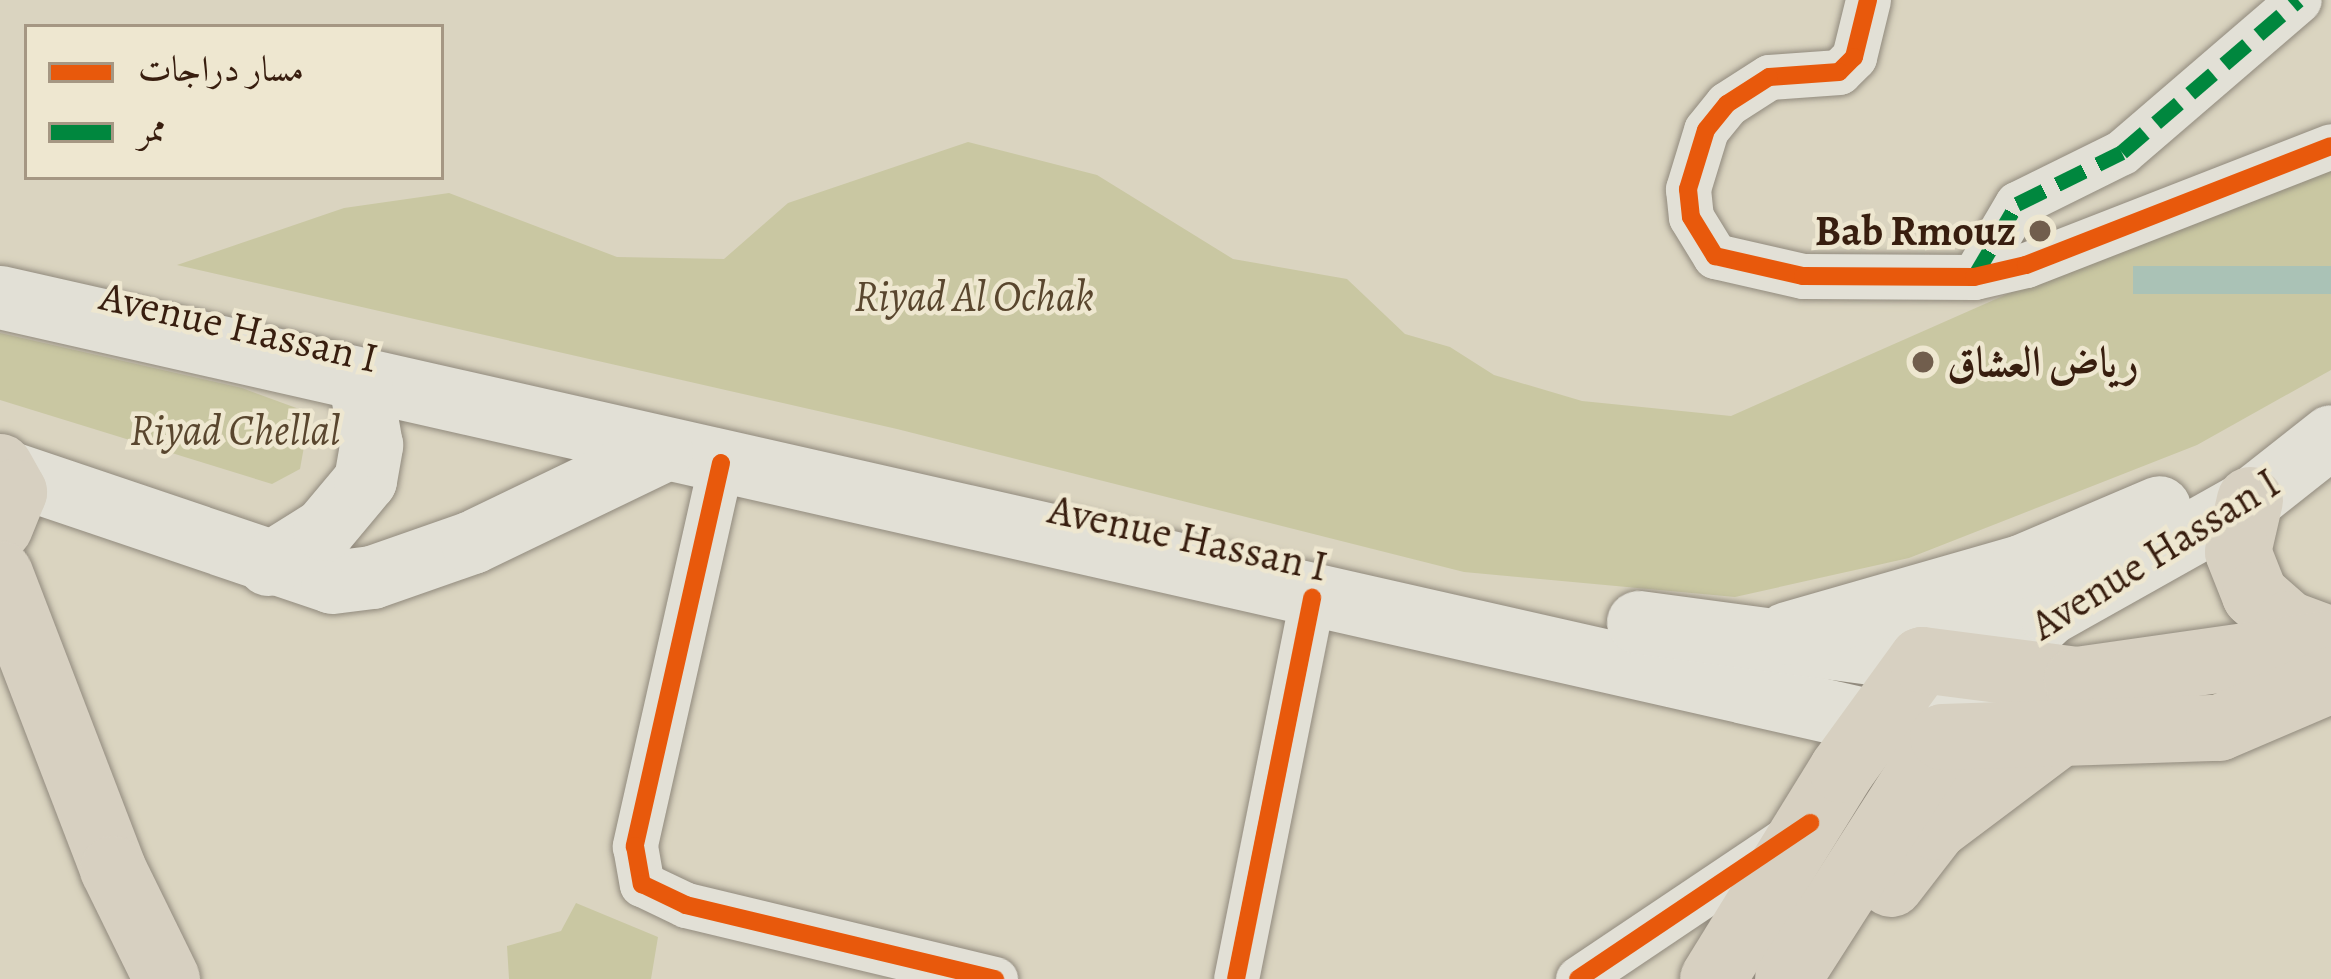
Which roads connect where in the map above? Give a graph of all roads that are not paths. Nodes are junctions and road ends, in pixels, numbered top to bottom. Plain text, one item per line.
1 (1868, 0) edge
2 (2297, 1) edge
3 (2331, 146) edge
4 (0, 269) edge
5 (1974, 277) junction
6 (0, 297) edge
7 (360, 383) junction
8 (2331, 425) edge
9 (2331, 436) edge
10 (661, 452) junction
11 (721, 463) junction
12 (4, 494) edge
13 (2250, 500) junction
14 (2159, 507) junction
15 (268, 564) junction
16 (0, 574) edge
17 (1312, 597) junction
18 (1753, 642) junction
19 (2331, 642) edge
20 (1922, 660) junction
21 (1988, 674) junction
22 (2331, 680) edge
23 (0, 688) edge
24 (1873, 723) junction
25 (1942, 737) junction
26 (2052, 739) junction
27 (1810, 823) junction
28 (132, 979) edge
29 (166, 979) edge
30 (995, 979) edge
31 (1236, 979) edge
32 (1578, 979) edge
33 (1713, 979) edge
34 (1788, 979) edge
35 (1810, 979) edge

1 - 5 street
2 - 5 street
3 - 5 street
4 - 18 main road, Avenue Hassan I
6 - 7 main road, Avenue Hassan I
7 - 10 main road, Avenue Hassan I
7 - 15 main road
8 - 14 main road, Avenue Hassan I
9 - 13 main road, Avenue Hassan I
10 - 11 main road, Avenue Hassan I
10 - 15 main road
11 - 17 main road, Avenue Hassan I
11 - 30 street
12 - 15 main road
13 - 19 main road
13 - 21 main road, Avenue Hassan I
14 - 18 main road
14 - 20 main road, Avenue Hassan I
16 - 29 main road
17 - 24 main road, Avenue Hassan I
17 - 31 street
18 - 20 main road, Avenue Hassan I
19 - 21 main road
20 - 21 main road
20 - 24 main road
21 - 25 main road, Avenue Hassan I
22 - 26 main road
23 - 28 main road
24 - 25 main road, Avenue Hassan I
24 - 27 main road
25 - 26 main road
25 - 34 main road
26 - 35 main road
27 - 32 street
27 - 33 main road

